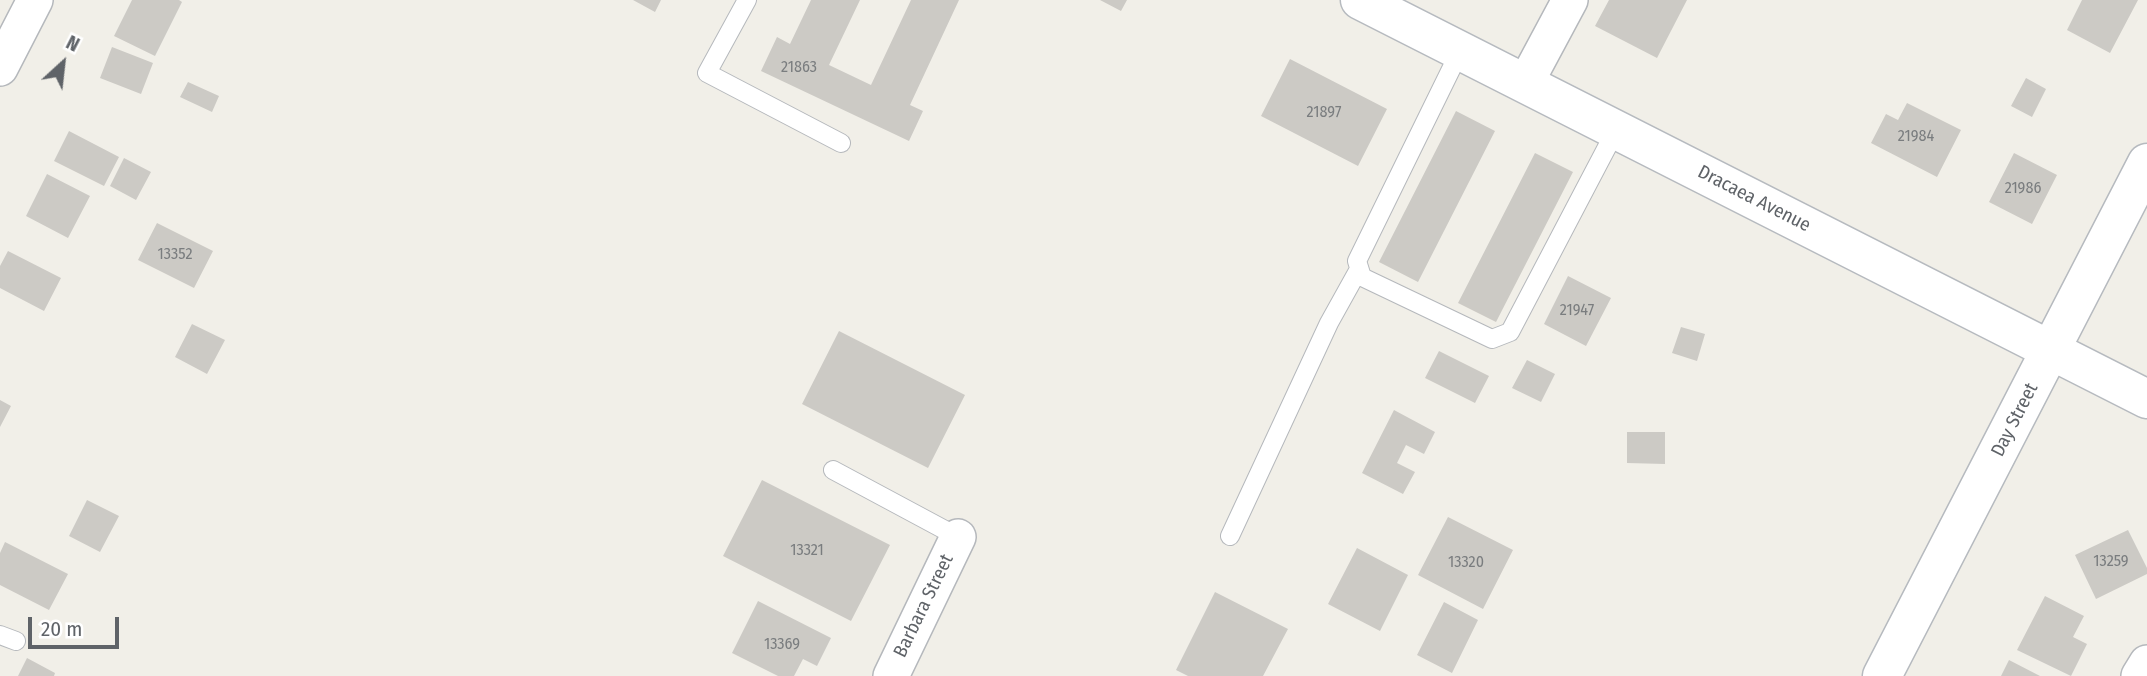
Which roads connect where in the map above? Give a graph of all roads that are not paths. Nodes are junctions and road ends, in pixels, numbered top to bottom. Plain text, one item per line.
1 (35, 0) edge
2 (747, 0) edge
3 (1360, 0) edge
4 (1570, 0) edge
5 (1460, 51) junction
6 (0, 68) edge
7 (1525, 84) junction
8 (1616, 130) junction
9 (841, 143) dead end
10 (2147, 163) edge
11 (1359, 269) junction
12 (2051, 350) junction
13 (2147, 399) edge
14 (833, 470) dead end
15 (1230, 536) dead end
16 (958, 537) joint
17 (2147, 663) edge
18 (891, 676) edge
19 (1882, 676) edge
20 (2139, 676) edge

1 - 6 street
2 - 9 lane
3 - 5 street, Dracaea Avenue
4 - 7 street
5 - 7 street, Dracaea Avenue
5 - 11 lane
7 - 8 street, Dracaea Avenue
8 - 11 lane
8 - 12 street, Dracaea Avenue
10 - 12 street, Day Street
11 - 15 lane
12 - 13 street, Dracaea Avenue
12 - 19 street, Day Street
14 - 16 lane
16 - 18 street, Barbara Street
17 - 20 street

